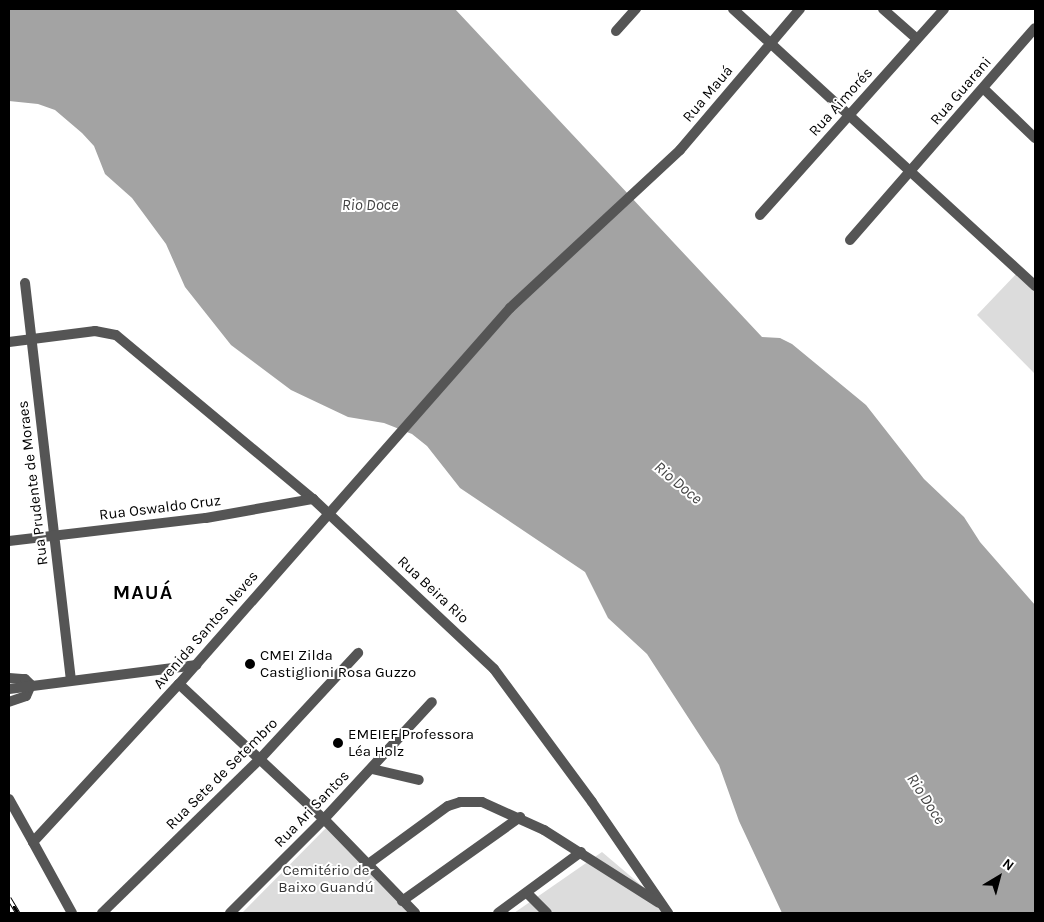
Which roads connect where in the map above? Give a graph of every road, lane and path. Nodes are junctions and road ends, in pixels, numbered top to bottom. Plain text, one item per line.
1 (636, 9) edge
2 (732, 9) edge
3 (800, 9) edge
4 (883, 9) edge
5 (944, 9) edge
6 (616, 31) dead end
7 (1034, 33) edge
8 (917, 38) junction
9 (770, 43) junction
10 (984, 89) junction
11 (848, 116) junction
12 (1035, 138) edge
13 (910, 173) junction
14 (760, 215) dead end
15 (850, 240) dead end
16 (25, 283) dead end
17 (1035, 286) edge
18 (31, 338) junction
19 (9, 342) edge
20 (397, 435) joint
21 (313, 499) junction
22 (328, 513) junction
23 (54, 536) junction
24 (9, 541) edge
25 (358, 653) dead end
26 (196, 665) junction
27 (9, 678) edge
28 (70, 678) junction
29 (179, 684) junction
30 (31, 685) junction
31 (9, 689) edge
32 (9, 702) edge
33 (432, 702) dead end
34 (259, 760) junction
35 (372, 769) junction
36 (419, 780) dead end
37 (9, 799) edge
38 (520, 817) junction
39 (324, 819) junction
40 (33, 842) junction
41 (581, 852) junction
42 (367, 865) junction
43 (527, 893) junction
44 (402, 901) junction
45 (666, 910) edge
46 (72, 913) edge
47 (102, 913) edge
48 (230, 913) edge
49 (415, 913) edge
50 (498, 913) edge
51 (547, 913) edge

1 - 6 street
2 - 9 street
3 - 9 street, Rua Mauá
4 - 8 street
5 - 8 street, Rua Aimorés
7 - 10 street, Rua Guarani
8 - 11 street, Rua Aimorés
9 - 11 street
9 - 20 street, Rua Mauá
10 - 12 street
10 - 13 street, Rua Guarani
11 - 13 street
11 - 14 street, Rua Aimorés
13 - 15 street, Rua Guarani
13 - 17 street
16 - 18 street, Rua Prudente de Moraes
18 - 19 street
18 - 21 street, Rua Beira Rio
18 - 23 street, Rua Prudente de Moraes
20 - 22 street, Avenida Santos Neves
21 - 22 street, Rua Beira Rio
21 - 23 street, Rua Oswaldo Cruz
22 - 26 street, Avenida Santos Neves
22 - 45 street, Rua Beira Rio
23 - 24 street, Rua Oswaldo Cruz
23 - 28 street, Rua Prudente de Moraes
25 - 34 street, Rua Sete de Setembro
26 - 28 street
26 - 29 street, Avenida Santos Neves
27 - 30 street
28 - 30 street
29 - 34 street
29 - 40 street, Avenida Santos Neves
30 - 31 street
30 - 32 street
33 - 35 street, Rua Ari Santos
34 - 39 street
34 - 47 street, Rua Sete de Setembro
35 - 36 street
35 - 39 street, Rua Ari Santos
37 - 40 street
38 - 41 street
38 - 42 street
38 - 44 street
39 - 42 street
39 - 48 street, Rua Ari Santos
40 - 46 street
41 - 43 street
41 - 45 street
42 - 44 street
43 - 50 street
43 - 51 street
44 - 49 street

